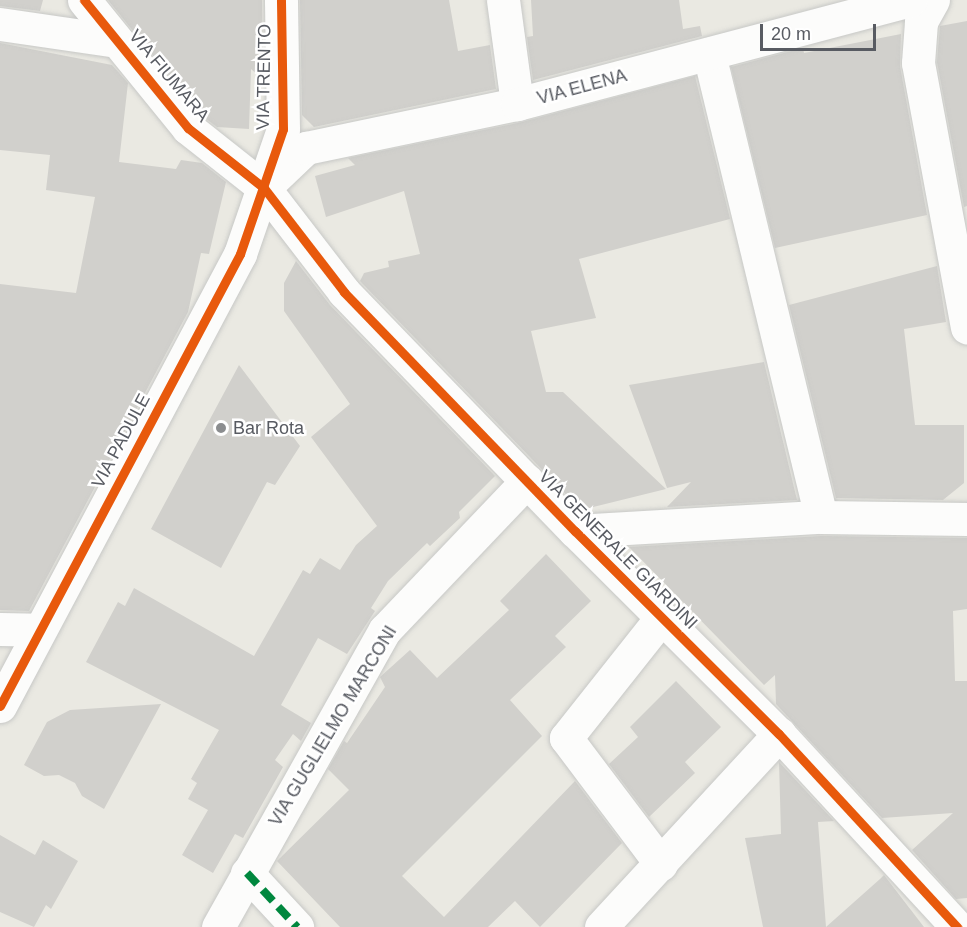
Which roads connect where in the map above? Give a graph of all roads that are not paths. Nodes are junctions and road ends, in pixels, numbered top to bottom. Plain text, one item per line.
1 (84, 0) edge
2 (281, 0) edge
3 (503, 0) edge
4 (911, 0) edge
5 (933, 0) edge
6 (0, 24) edge
7 (117, 41) junction
8 (709, 54) junction
9 (517, 104) junction
10 (264, 188) junction
11 (967, 327) edge
12 (527, 481) junction
13 (821, 517) junction
14 (967, 519) edge
15 (575, 531) junction
16 (661, 618) junction
17 (0, 629) edge
18 (39, 630) junction
19 (0, 706) edge
20 (779, 734) junction
21 (661, 864) junction
22 (247, 873) junction
23 (960, 925) edge
24 (218, 927) edge
25 (297, 927) edge
26 (601, 927) edge

1 - 7 street, VIA FIUMARA
2 - 10 street, VIA TRENTO
3 - 9 street
4 - 8 street, VIA ELENA
5 - 11 street
6 - 7 street
7 - 10 street, VIA FIUMARA
8 - 9 street, VIA ELENA
8 - 13 street
9 - 10 street, VIA ELENA
10 - 12 street, VIA GENERALE GIARDINI
10 - 18 street, VIA PADULE
12 - 15 street, VIA GENERALE GIARDINI
12 - 22 street, VIA GUGLIELMO MARCONI
13 - 14 street
13 - 15 street
15 - 16 street, VIA GENERALE GIARDINI
16 - 20 street, VIA GENERALE GIARDINI
16 - 21 street
17 - 18 street
18 - 19 street, VIA PADULE
20 - 21 street
20 - 23 street, VIA GENERALE GIARDINI
21 - 26 street
22 - 24 street, VIA GUGLIELMO MARCONI
22 - 25 street

